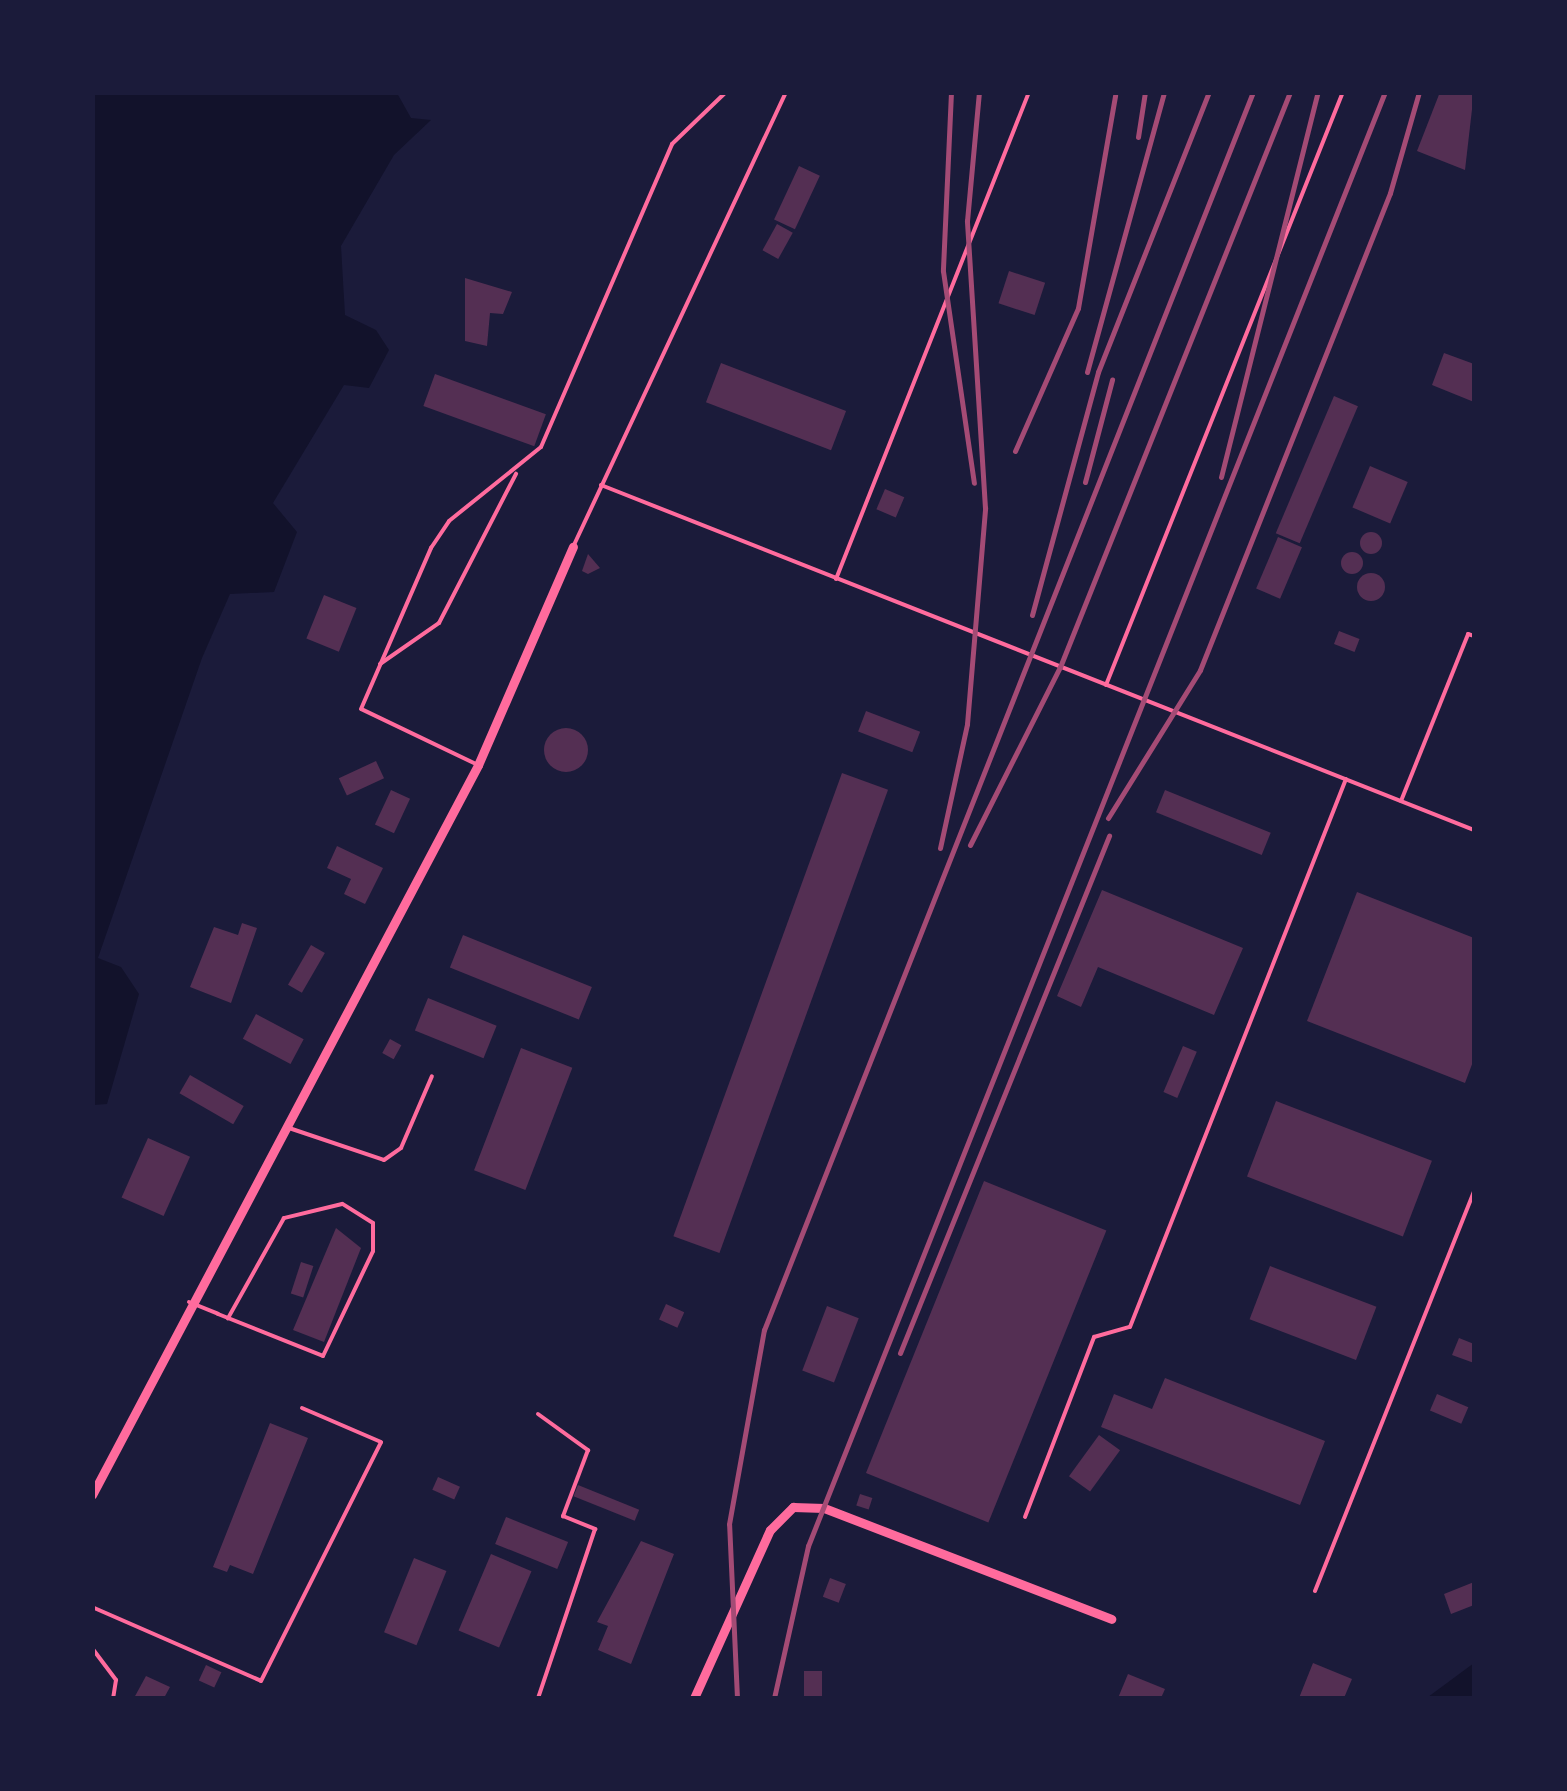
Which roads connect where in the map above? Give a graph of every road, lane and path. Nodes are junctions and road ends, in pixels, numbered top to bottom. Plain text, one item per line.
1 (726, 92) edge
2 (786, 92) edge
3 (1029, 92) edge
4 (1343, 92) edge
5 (516, 472) junction
6 (601, 484) junction
7 (574, 547) joint
8 (836, 579) junction
9 (1474, 636) edge
10 (380, 664) junction
11 (1106, 685) junction
12 (478, 765) junction
13 (1346, 780) junction
14 (1401, 801) junction
15 (1474, 830) edge
16 (432, 1076) dead end
17 (285, 1126) junction
18 (1474, 1191) edge
19 (189, 1302) junction
20 (228, 1318) junction
21 (302, 1408) dead end
22 (538, 1414) dead end
23 (92, 1464) edge
24 (105, 1470) junction
25 (92, 1495) edge
26 (1024, 1517) dead end
27 (1315, 1591) dead end
28 (92, 1607) edge
29 (1112, 1619) dead end
30 (92, 1648) edge
31 (113, 1698) edge
32 (538, 1698) edge
33 (694, 1698) edge

1 - 5 lane
2 - 6 lane
3 - 8 lane
4 - 11 lane
5 - 10 lane
5 - 10 lane
6 - 7 lane
6 - 8 lane
7 - 12 street
8 - 11 lane
9 - 14 lane
10 - 12 lane
11 - 13 lane
12 - 17 street
13 - 14 lane
13 - 26 lane
14 - 15 lane
16 - 17 lane
17 - 19 street
18 - 27 lane
19 - 20 lane
19 - 24 street
20 - 20 lane
21 - 28 lane
22 - 32 lane
23 - 24 lane
24 - 25 street
29 - 33 street
30 - 31 lane

